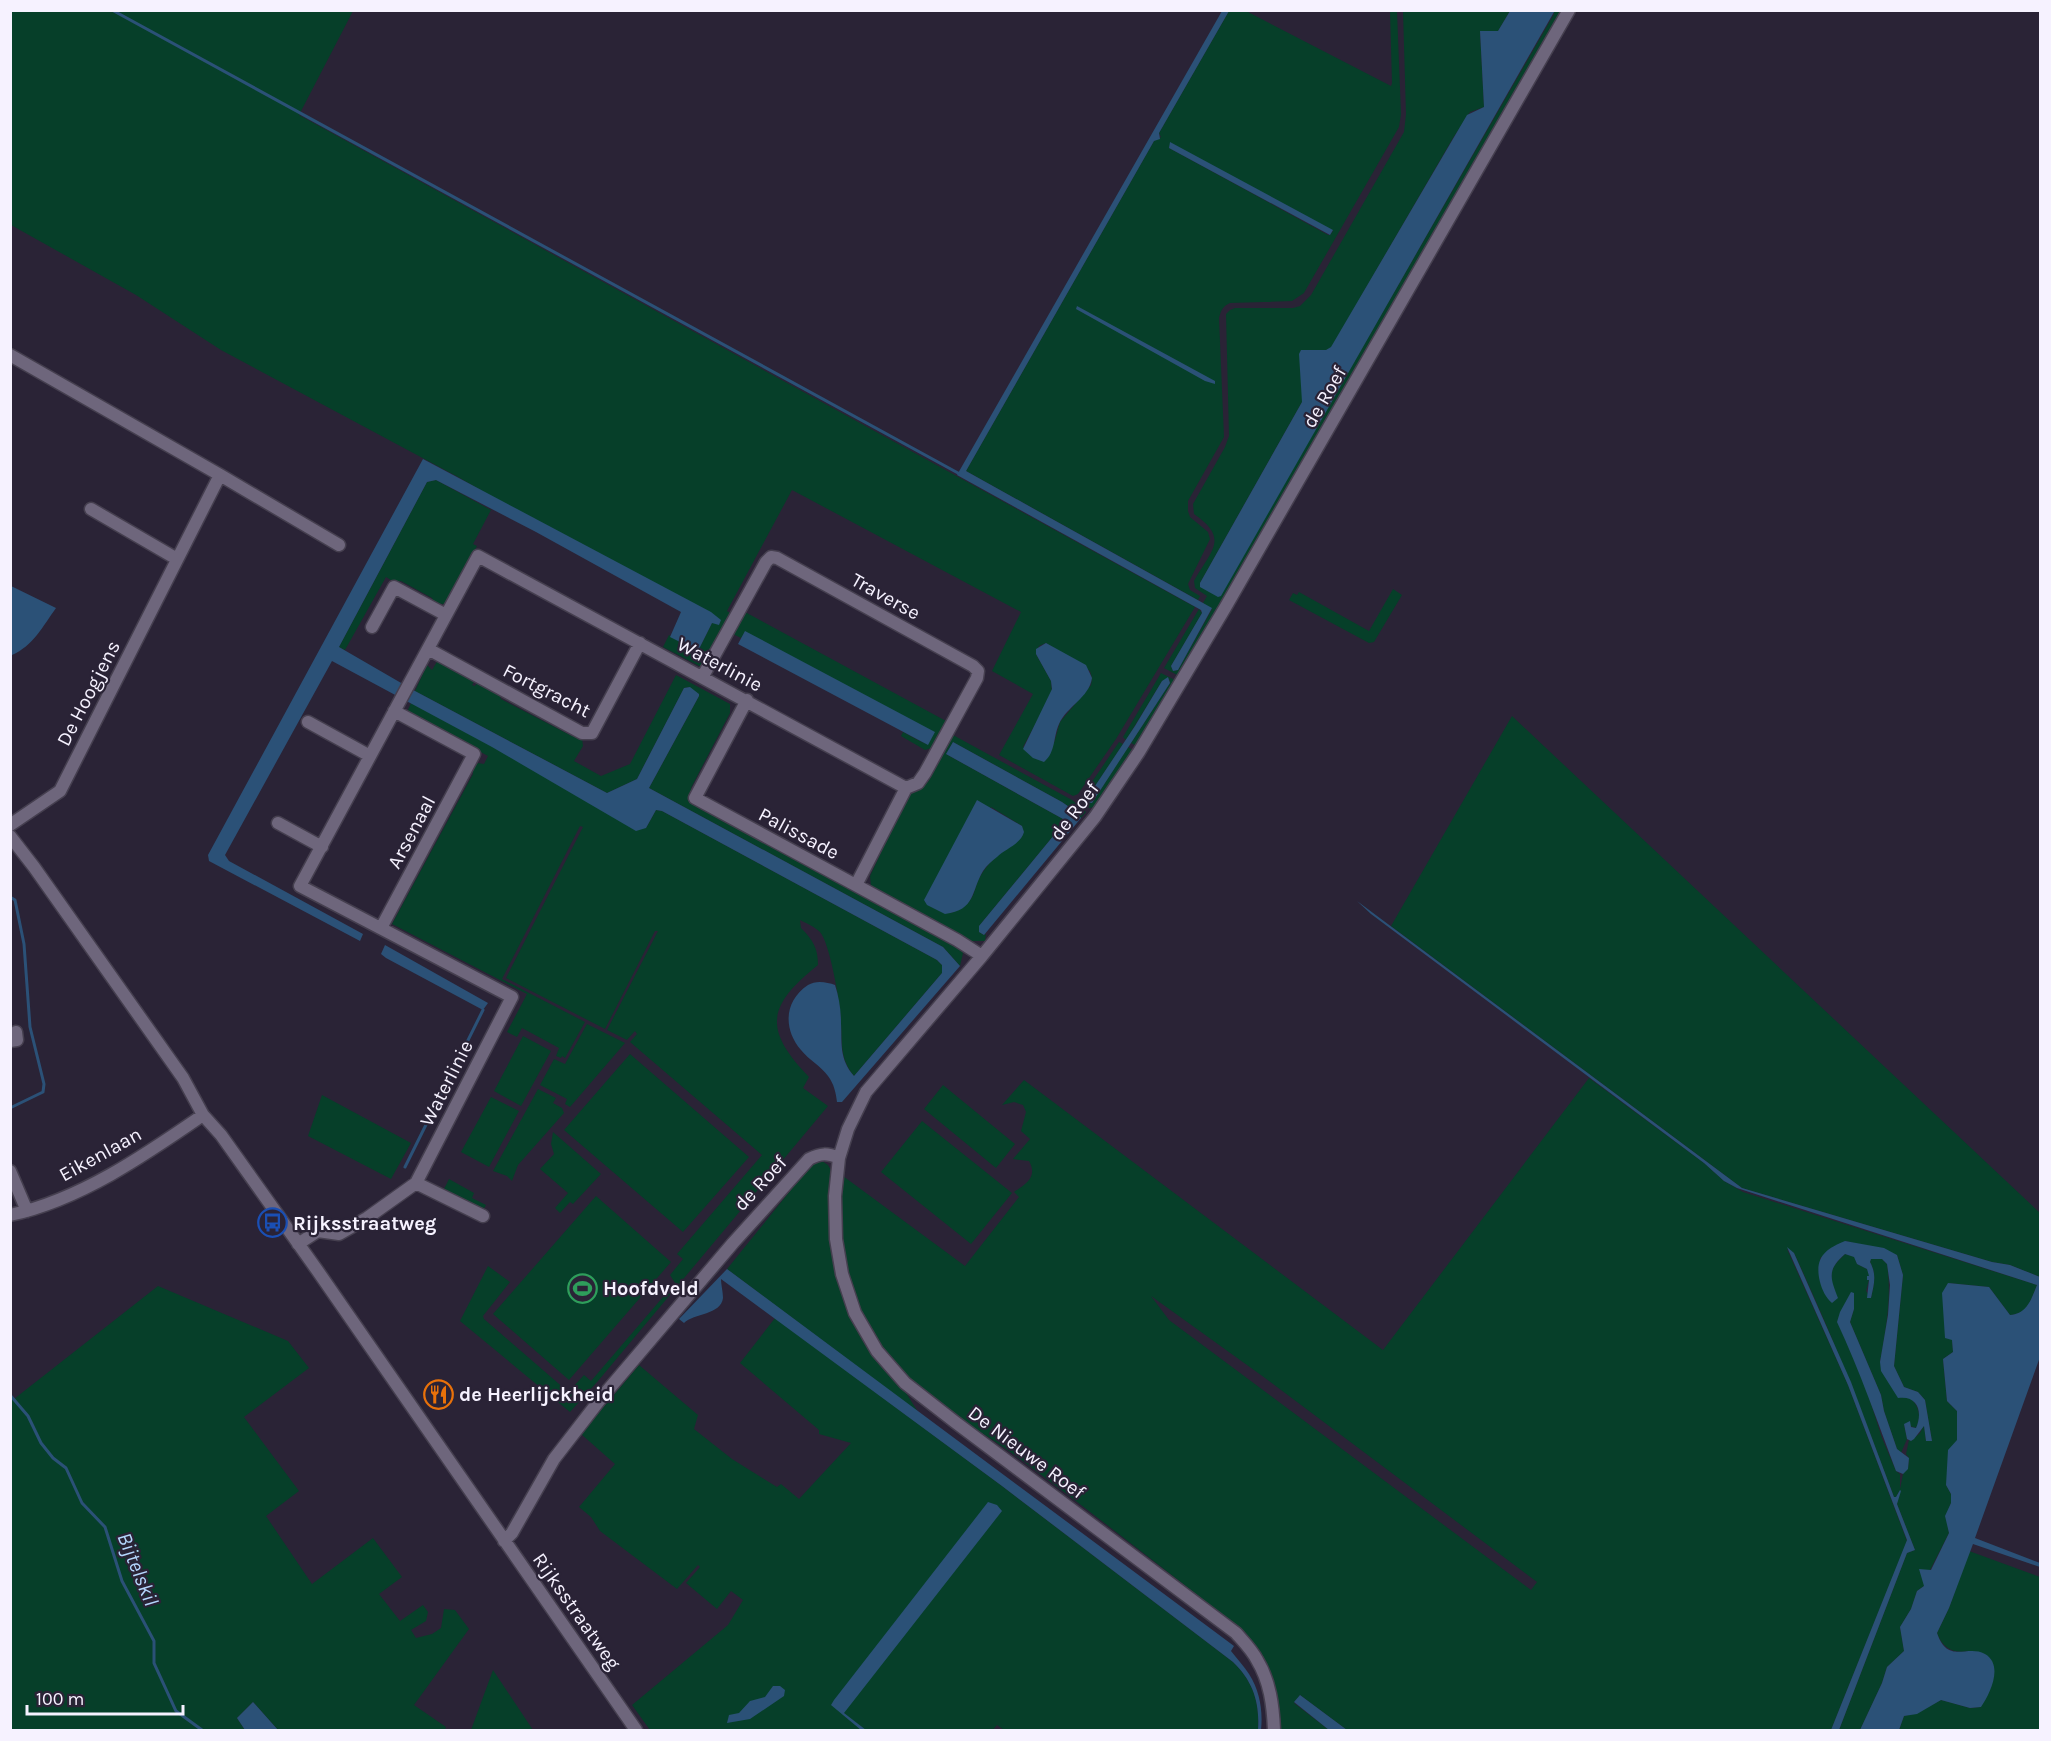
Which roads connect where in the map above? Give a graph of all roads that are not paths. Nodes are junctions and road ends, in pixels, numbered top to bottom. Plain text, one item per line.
1 (1569, 10) edge
2 (10, 355) edge
3 (220, 475) junction
4 (91, 509) dead end
5 (339, 545) dead end
6 (177, 559) junction
7 (446, 615) junction
8 (372, 627) dead end
9 (640, 643) junction
10 (428, 649) junction
11 (703, 676) junction
12 (747, 700) junction
13 (397, 707) junction
14 (308, 722) dead end
15 (370, 756) junction
16 (906, 788) junction
17 (279, 823) dead end
18 (10, 825) edge
19 (10, 836) edge
20 (322, 847) junction
21 (856, 885) junction
22 (381, 928) junction
23 (982, 956) junction
24 (203, 1115) junction
25 (839, 1158) junction
26 (10, 1171) edge
27 (416, 1183) junction
28 (27, 1211) junction
29 (10, 1215) edge
30 (483, 1216) dead end
31 (298, 1244) junction
32 (504, 1541) junction
33 (636, 1731) edge
34 (1274, 1731) edge

1 - 23 street, de Roef
2 - 3 street
3 - 5 street
3 - 6 street, De Hoogjens
4 - 6 street
6 - 18 street, De Hoogjens
7 - 8 street
7 - 9 street, Waterlinie
7 - 10 street, Waterlinie
9 - 10 street, Fortgracht
9 - 11 street, Waterlinie
10 - 13 street, Waterlinie
11 - 12 street, Waterlinie
11 - 16 street, Traverse
12 - 16 street, Waterlinie
12 - 21 street, Palissade
13 - 15 street, Waterlinie
13 - 22 street, Arsenaal
14 - 15 street
15 - 20 street, Waterlinie
16 - 21 street
17 - 20 street
19 - 24 street, Rijksstraatweg
20 - 22 street, Waterlinie
21 - 23 street, Palissade
22 - 27 street, Waterlinie
23 - 25 street, de Roef
24 - 28 street, Eikenlaan
24 - 31 street, Rijksstraatweg
25 - 32 street, de Roef
25 - 34 street, De Nieuwe Roef
26 - 28 street
27 - 30 street
27 - 31 street, Waterlinie
28 - 29 street, Eikenlaan
31 - 32 street, Rijksstraatweg
32 - 33 street, Rijksstraatweg

